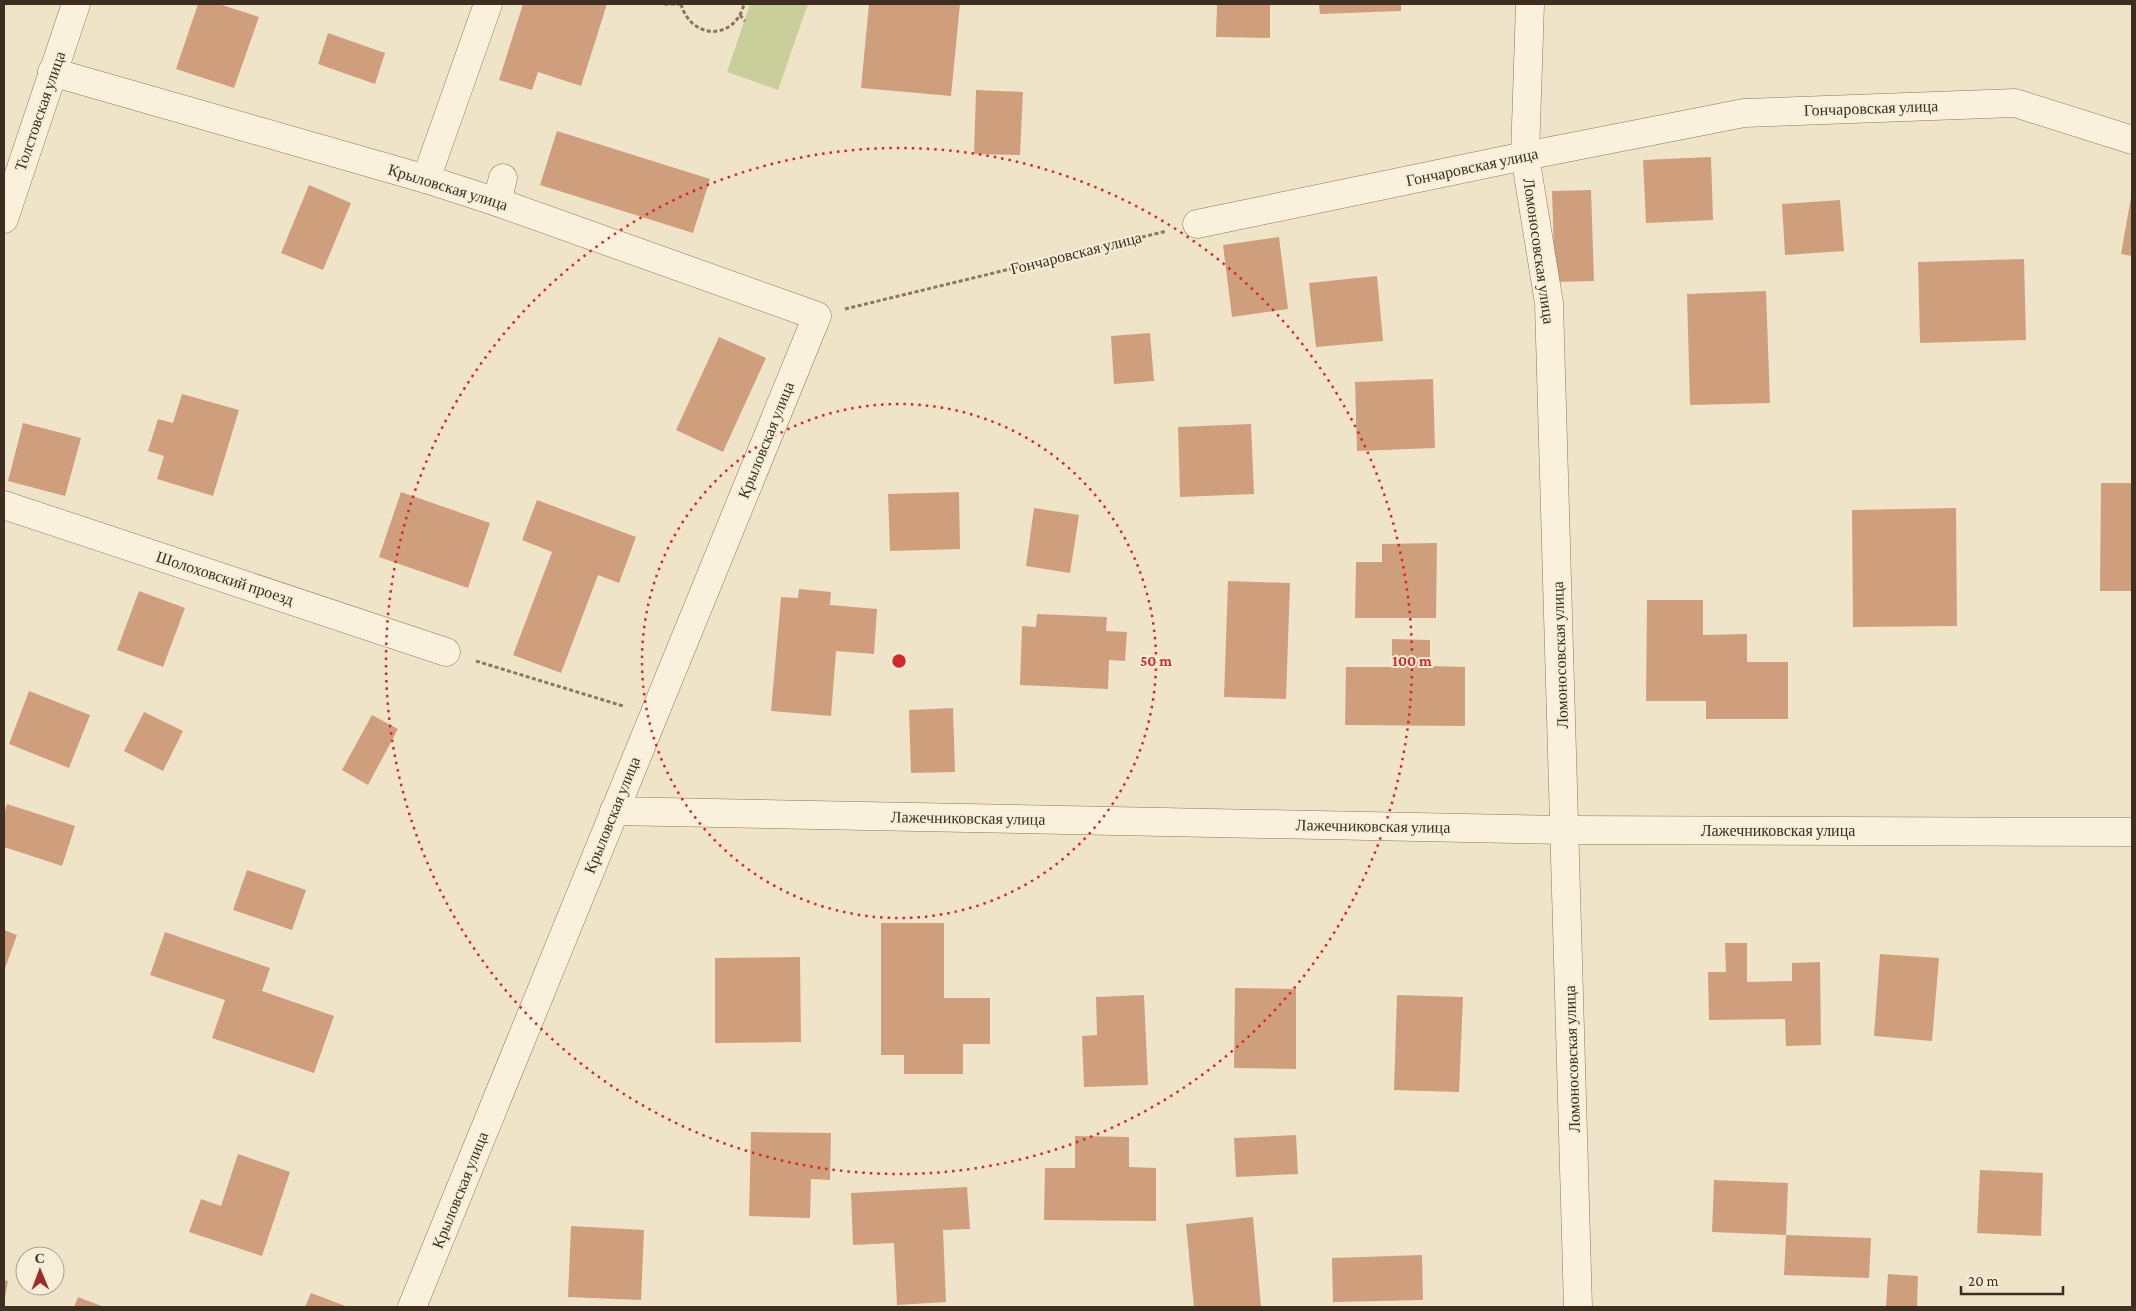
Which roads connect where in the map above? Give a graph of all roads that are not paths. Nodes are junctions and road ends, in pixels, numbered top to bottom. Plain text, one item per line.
1 (76, 4) edge
2 (488, 4) edge
3 (1530, 4) edge
4 (52, 72) junction
5 (2132, 140) edge
6 (1525, 156) junction
7 (426, 179) junction
8 (4, 219) edge
9 (1197, 224) road end
10 (4, 505) edge
11 (446, 652) road end
12 (614, 811) junction
13 (1566, 830) junction
14 (2132, 832) edge
15 (412, 1307) edge
16 (1578, 1307) edge

1 - 4 street, Толстовская улица
2 - 7 street
3 - 6 street, Ломоносовская улица
4 - 7 street, Крыловская улица
4 - 8 street, Толстовская улица
5 - 6 street, Гончаровская улица
6 - 9 street, Гончаровская улица
6 - 13 street, Ломоносовская улица
7 - 12 street, Крыловская улица
10 - 11 street, Шолоховский проезд
12 - 13 street, Лажечниковская улица
12 - 15 street, Крыловская улица
13 - 14 street, Лажечниковская улица
13 - 16 street, Ломоносовская улица

